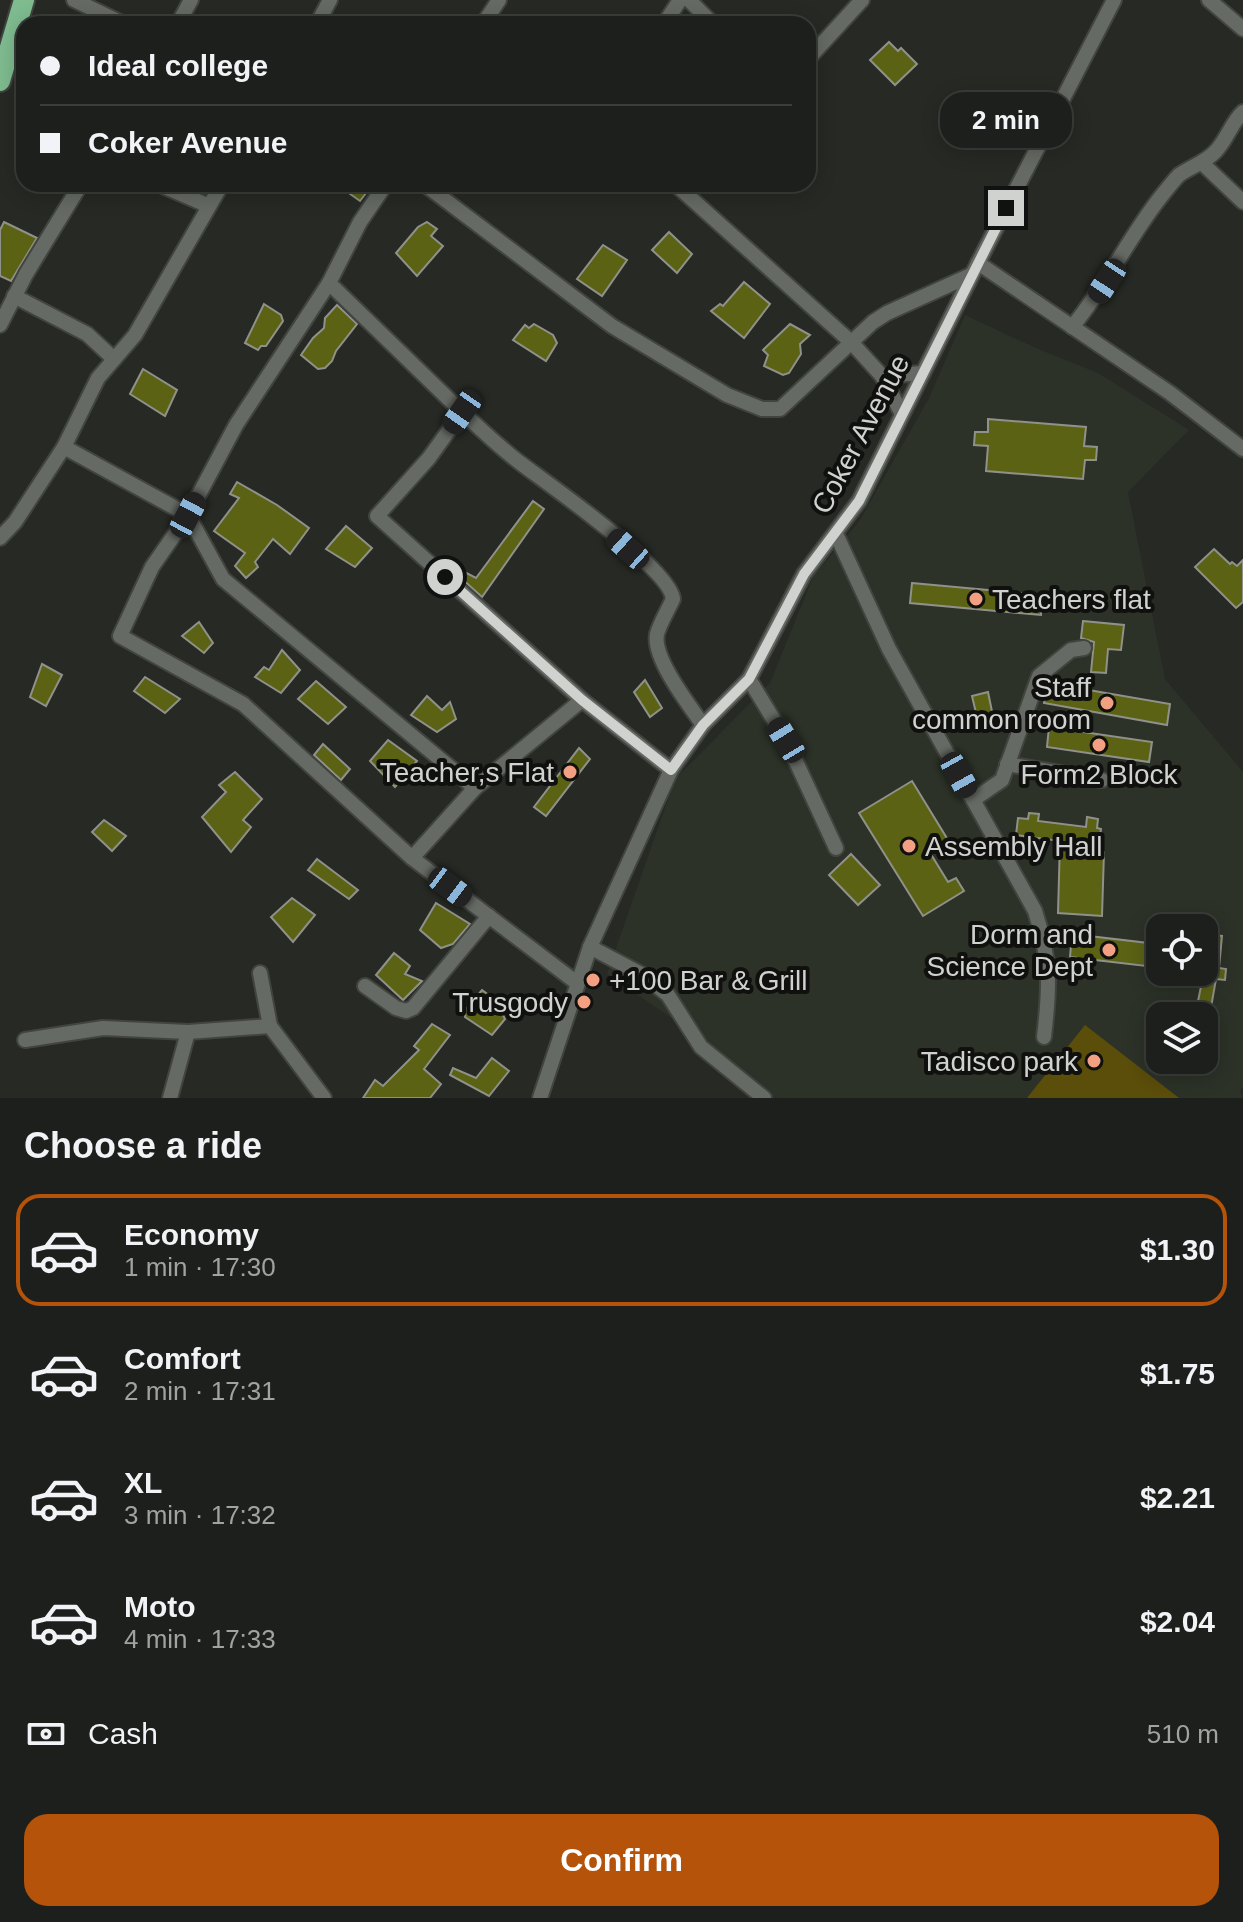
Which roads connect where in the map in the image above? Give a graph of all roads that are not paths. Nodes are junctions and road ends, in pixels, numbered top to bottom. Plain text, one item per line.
1 (74, 0) edge
2 (689, 0) edge
3 (862, 0) edge
4 (1114, 0) edge
5 (1209, 0) edge
6 (107, 16) edge
7 (705, 16) edge
8 (1240, 22) edge
9 (16, 27) edge
10 (816, 50) edge
11 (0, 81) edge
12 (1243, 112) edge
13 (1203, 164) junction
14 (76, 192) edge
15 (177, 192) edge
16 (217, 192) edge
17 (381, 192) edge
18 (435, 192) edge
19 (684, 192) edge
20 (1243, 202) edge
21 (209, 206) junction
22 (974, 269) junction
23 (329, 283) junction
24 (14, 296) junction
25 (0, 325) edge
26 (1072, 327) junction
27 (851, 342) junction
28 (114, 359) junction
29 (923, 373) junction
30 (882, 376) junction
31 (462, 412) junction
32 (902, 414) junction
33 (64, 447) junction
34 (1243, 449) edge
35 (188, 515) junction
36 (836, 534) junction
37 (0, 538) edge
38 (1084, 648) dead end
39 (749, 679) junction
40 (582, 700) junction
41 (703, 725) junction
42 (1007, 764) junction
43 (671, 770) junction
44 (1102, 780) dead end
45 (475, 788) junction
46 (973, 800) junction
47 (836, 848) dead end
48 (412, 858) junction
49 (489, 916) junction
50 (590, 947) junction
51 (260, 973) dead end
52 (577, 983) junction
53 (365, 986) dead end
54 (270, 1026) junction
55 (188, 1032) junction
56 (1044, 1037) dead end
57 (25, 1040) dead end
58 (170, 1098) edge
59 (324, 1098) edge
60 (540, 1098) edge
61 (764, 1098) edge

1 - 6 street
2 - 7 street
3 - 10 street
4 - 22 street, Coker Avenue
5 - 8 street
9 - 11 highway
12 - 13 street
13 - 20 street
13 - 26 street
14 - 24 street
15 - 21 street
16 - 21 street
17 - 23 street
18 - 27 street
19 - 27 street
21 - 28 street
22 - 26 street
22 - 27 street
22 - 29 street, Coker Avenue
23 - 31 street
23 - 35 street
24 - 25 street
24 - 28 street
26 - 34 street
27 - 30 street
28 - 33 street
29 - 30 street
29 - 32 street, Coker Avenue
30 - 32 street
31 - 40 street
31 - 41 street
32 - 36 street, Coker Avenue
33 - 35 street
33 - 37 street
35 - 45 street
35 - 48 street
36 - 39 street, Coker Avenue
36 - 46 street
38 - 42 street
39 - 41 street, Coker Avenue
39 - 47 street
40 - 43 street
40 - 45 street
41 - 43 street, Coker Avenue
42 - 44 street
42 - 46 street
43 - 50 street, Coker Avenue
45 - 48 street
46 - 56 street
48 - 49 street
49 - 52 street
49 - 53 street
50 - 52 street, Coker Avenue
50 - 61 street
51 - 54 street
52 - 60 street, Coker Avenue
54 - 55 street
54 - 59 street
55 - 57 street
55 - 58 street

